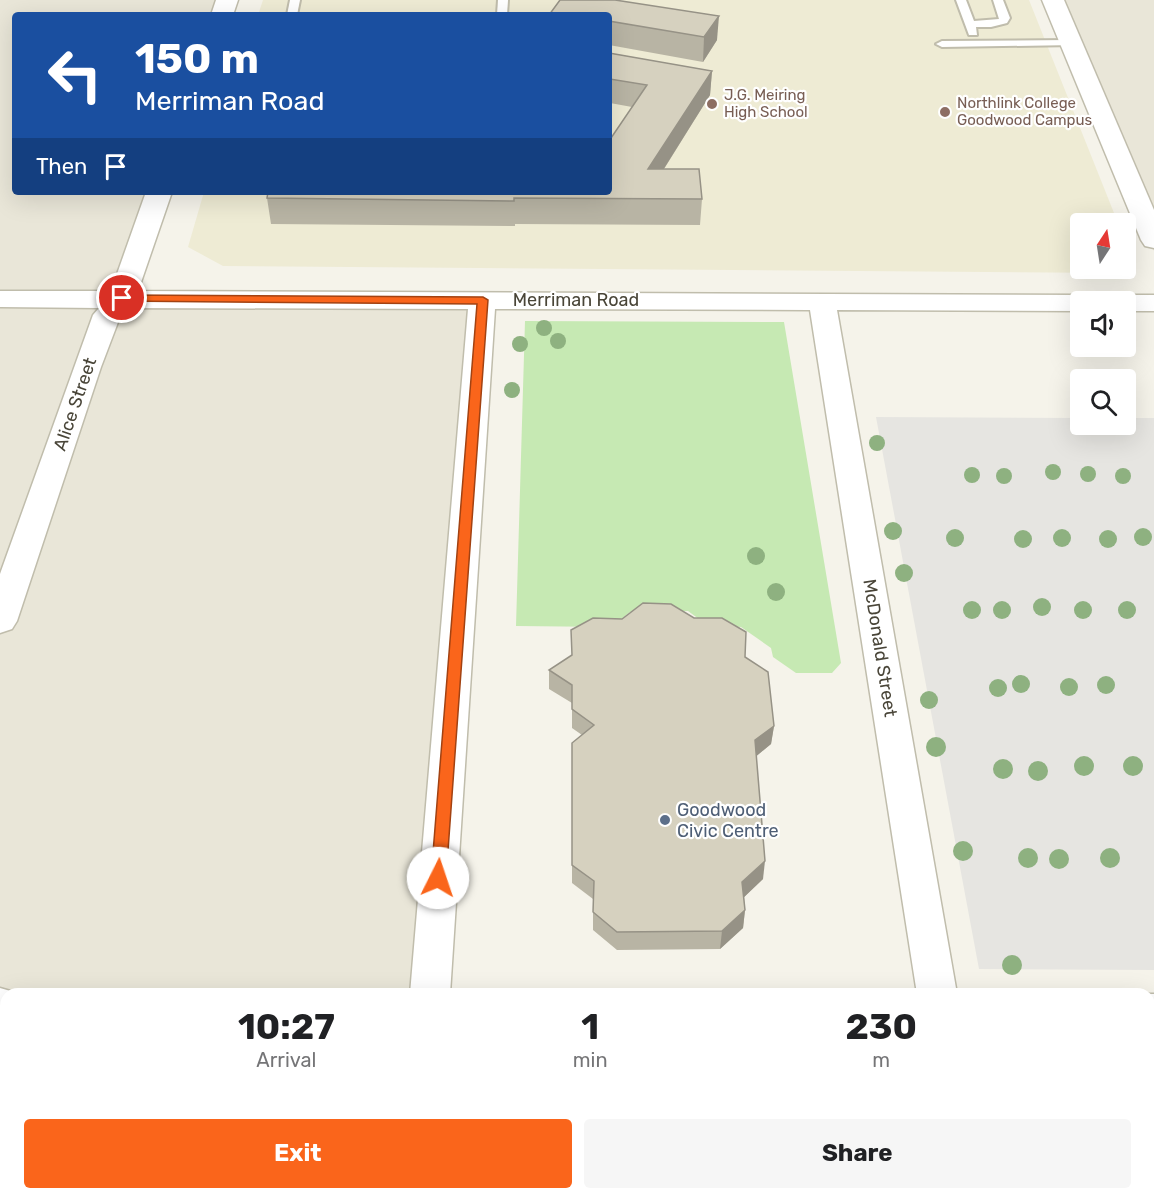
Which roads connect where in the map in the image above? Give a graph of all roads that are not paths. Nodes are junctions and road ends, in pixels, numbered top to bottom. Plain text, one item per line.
1 (961, 0) edge
2 (998, 0) edge
3 (1053, 0) edge
4 (970, 24) junction
5 (1071, 43) junction
6 (942, 44) dead end
7 (976, 44) junction
8 (158, 195) edge
9 (1154, 240) edge
10 (0, 298) edge
11 (122, 298) junction
12 (483, 300) junction
13 (822, 301) junction
14 (1070, 303) edge
15 (1136, 303) edge
16 (1154, 303) edge
17 (0, 621) edge
18 (430, 988) edge
19 (936, 988) edge

1 - 4 lane
2 - 4 lane
3 - 5 street
4 - 7 lane
5 - 7 lane
5 - 9 street
6 - 7 lane
8 - 11 street, Alice Street
10 - 11 street, Merriman Road
11 - 12 street, Merriman Road
11 - 17 street, Alice Street
12 - 13 street, Merriman Road
12 - 18 street
13 - 14 street, Merriman Road
13 - 19 street, McDonald Street
15 - 16 street

